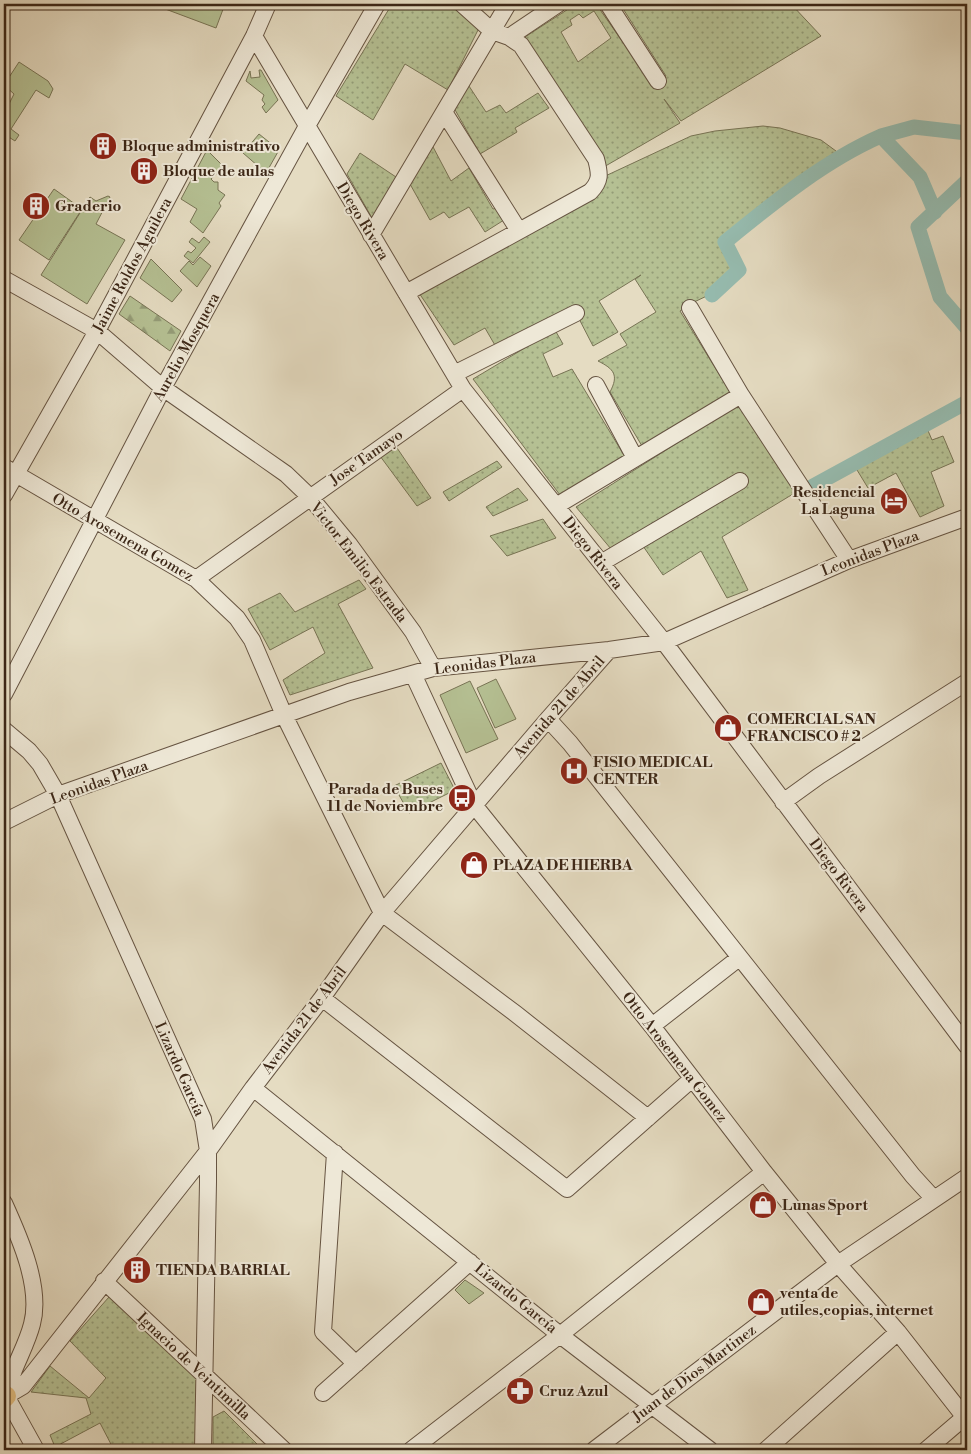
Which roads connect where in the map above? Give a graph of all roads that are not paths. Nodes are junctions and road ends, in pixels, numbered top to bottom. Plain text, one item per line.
1 (268, 4) edge
2 (377, 4) edge
3 (462, 4) edge
4 (508, 4) edge
5 (558, 4) edge
6 (608, 4) edge
7 (492, 31) junction
8 (254, 36) junction
9 (509, 37) junction
10 (658, 80) dead end
11 (444, 112) junction
12 (307, 126) junction
13 (519, 231) junction
14 (371, 235) junction
15 (4, 279) edge
16 (406, 293) junction
17 (690, 308) dead end
18 (576, 313) dead end
19 (97, 330) junction
20 (454, 374) junction
21 (596, 385) dead end
22 (163, 388) junction
23 (463, 389) junction
24 (741, 395) junction
25 (635, 458) junction
26 (9, 470) edge
27 (740, 481) dead end
28 (4, 495) edge
29 (310, 497) junction
30 (556, 506) junction
31 (967, 517) edge
32 (94, 520) junction
33 (849, 560) junction
34 (601, 563) junction
35 (196, 579) junction
36 (664, 642) junction
37 (609, 650) junction
38 (433, 668) junction
39 (413, 674) junction
40 (967, 682) edge
41 (4, 694) edge
42 (284, 715) junction
43 (548, 719) junction
44 (4, 730) edge
45 (58, 795) junction
46 (783, 802) junction
47 (474, 805) junction
48 (4, 822) edge
49 (382, 913) junction
50 (738, 958) junction
51 (322, 998) junction
52 (652, 1026) junction
53 (967, 1046) edge
54 (692, 1080) junction
55 (253, 1088) junction
56 (648, 1118) junction
57 (208, 1151) junction
58 (335, 1153) junction
59 (764, 1172) junction
60 (967, 1177) edge
61 (934, 1199) junction
62 (4, 1203) edge
63 (470, 1262) junction
64 (838, 1264) junction
65 (104, 1282) junction
66 (898, 1332) junction
67 (560, 1335) junction
68 (356, 1364) junction
69 (205, 1376) junction
70 (323, 1393) dead end
71 (4, 1397) edge
72 (650, 1406) junction
73 (966, 1417) edge
74 (36, 1450) edge
75 (203, 1450) edge
76 (284, 1450) edge
77 (411, 1450) edge
78 (594, 1450) edge
79 (710, 1450) edge
80 (766, 1450) edge
81 (926, 1450) edge

1 - 8 street, Jaime Roldos Aguilera
2 - 12 street, Aurelio Mosquera
3 - 7 street
4 - 7 street
5 - 9 street
6 - 10 street
7 - 9 street
7 - 11 street
8 - 12 street, Diego Rivera
8 - 19 street, Jaime Roldos Aguilera
9 - 13 street
11 - 13 street
11 - 14 street
12 - 14 street, Diego Rivera
12 - 22 street, Aurelio Mosquera
13 - 16 street
14 - 16 street, Diego Rivera
15 - 19 street, Victor Emilio Estrada
16 - 20 street, Diego Rivera
17 - 24 street
18 - 20 street
19 - 22 street, Victor Emilio Estrada
19 - 26 street, Jaime Roldos Aguilera
20 - 23 street, Diego Rivera
21 - 25 street
22 - 29 street, Victor Emilio Estrada
22 - 32 street, Aurelio Mosquera
23 - 29 street, Jose Tamayo
23 - 30 street, Diego Rivera
24 - 25 street
24 - 33 street
25 - 30 street
26 - 28 street, Jaime Roldos Aguilera
26 - 32 street, Otto Arosemena Gomez
27 - 34 street
29 - 35 street, Jose Tamayo
29 - 38 street, Victor Emilio Estrada
30 - 34 street, Diego Rivera
31 - 33 street, Leonidas Plaza
32 - 35 street, Otto Arosemena Gomez
32 - 41 street, Aurelio Mosquera
33 - 36 street, Leonidas Plaza
34 - 36 street, Diego Rivera
35 - 42 street, Otto Arosemena Gomez
36 - 37 street, Leonidas Plaza
36 - 46 street, Diego Rivera
37 - 38 street, Leonidas Plaza
37 - 43 street, Avenida 21 de Abril
38 - 39 street, Leonidas Plaza
39 - 42 street, Leonidas Plaza
39 - 47 street, Otto Arosemena Gomez
40 - 46 street
42 - 45 street, Leonidas Plaza
42 - 49 street, Otto Arosemena Gomez
43 - 47 street, Avenida 21 de Abril
43 - 50 street
44 - 45 street, Lizardo García
45 - 48 street, Leonidas Plaza
45 - 57 street, Lizardo García
46 - 53 street, Diego Rivera
47 - 49 street, Avenida 21 de Abril
47 - 52 street, Otto Arosemena Gomez
49 - 51 street, Avenida 21 de Abril
49 - 56 street
50 - 52 street
50 - 61 street
51 - 55 street, Avenida 21 de Abril
51 - 56 street
52 - 54 street, Otto Arosemena Gomez
54 - 56 street
54 - 59 street, Otto Arosemena Gomez
55 - 57 street, Avenida 21 de Abril
55 - 58 street, Lizardo García
57 - 65 street, Avenida 21 de Abril
57 - 69 street, Lizardo García
58 - 63 street, Lizardo García
58 - 68 street
59 - 64 street, Otto Arosemena Gomez
59 - 67 street
60 - 61 street, Juan de Dios Martinez
61 - 64 street, Juan de Dios Martinez
62 - 71 street
63 - 67 street, Lizardo García
63 - 68 street
64 - 66 street, Otto Arosemena Gomez
64 - 72 street, Juan de Dios Martinez
65 - 69 street, Ignacio de Veintimilla
65 - 71 street, Avenida 21 de Abril
66 - 73 street, Otto Arosemena Gomez
66 - 80 street
67 - 72 street, Lizardo García
67 - 77 street
68 - 70 street
69 - 75 street, Lizardo García
69 - 76 street, Ignacio de Veintimilla
71 - 74 street
72 - 78 street, Juan de Dios Martinez
72 - 79 street, Lizardo García
73 - 81 street

